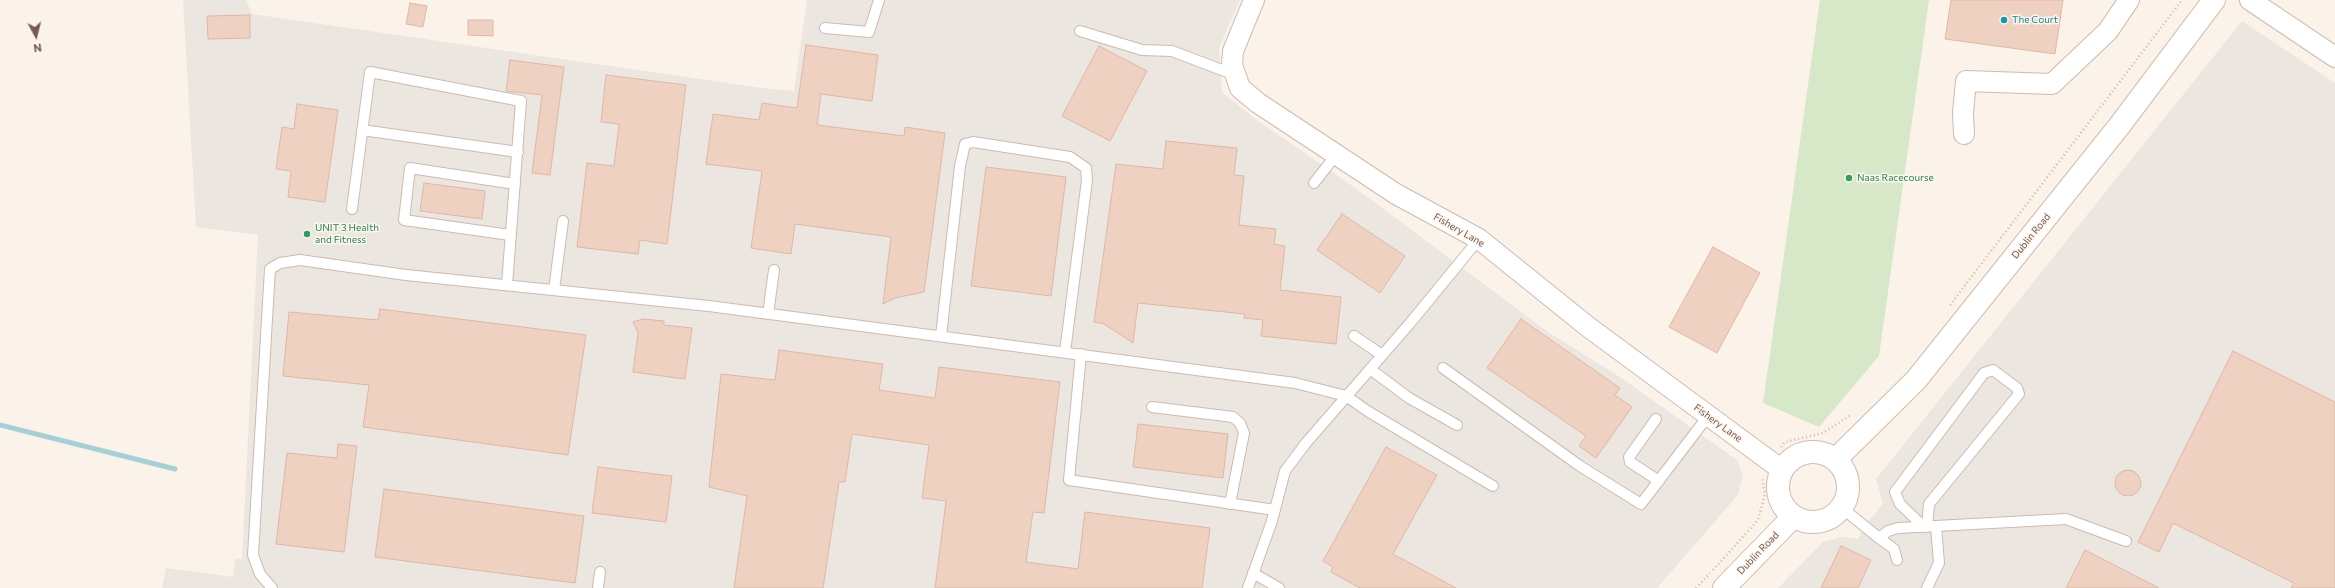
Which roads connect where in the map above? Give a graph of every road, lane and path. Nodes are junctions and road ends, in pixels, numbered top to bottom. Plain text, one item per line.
1 (880, 0) edge
2 (1254, 0) edge
3 (2129, 0) edge
4 (2182, 0) edge
5 (2214, 0) edge
6 (2250, 0) edge
7 (825, 28) dead end
8 (1080, 31) dead end
9 (2335, 56) edge
10 (1235, 75) junction
11 (362, 130) junction
12 (1964, 134) dead end
13 (518, 152) junction
14 (1336, 155) junction
15 (1314, 183) dead end
16 (515, 184) junction
17 (352, 209) dead end
18 (563, 221) dead end
19 (510, 235) junction
20 (1479, 239) junction
21 (774, 270) dead end
22 (507, 285) junction
23 (554, 290) junction
24 (1948, 307) dead end
25 (768, 314) junction
26 (941, 336) junction
27 (1354, 336) dead end
28 (1065, 352) junction
29 (1081, 354) junction
30 (1382, 355) junction
31 (1443, 368) dead end
32 (1370, 369) junction
33 (1346, 396) junction
34 (1152, 407) dead end
35 (1856, 412) dead end
36 (1708, 416) junction
37 (1656, 419) dead end
38 (1457, 425) dead end
39 (1835, 460) junction
40 (1775, 465) junction
41 (1659, 481) junction
42 (1493, 486) dead end
43 (1230, 504) junction
44 (1842, 508) junction
45 (1275, 510) junction
46 (1793, 517) junction
47 (1929, 527) junction
48 (1879, 538) junction
49 (2126, 541) dead end
50 (1897, 560) dead end
51 (600, 572) dead end
52 (1253, 573) junction
53 (268, 587) edge
54 (598, 588) edge
55 (1248, 588) edge
56 (1278, 588) edge
57 (1696, 588) edge
58 (1724, 588) edge
59 (1927, 588) edge

1 - 7 lane
2 - 10 street, Fishery Lane
3 - 12 street
4 - 24 path
5 - 39 main road, Dublin Road
6 - 9 street
8 - 10 lane
10 - 14 street, Fishery Lane
11 - 13 lane
11 - 13 lane
11 - 17 lane
13 - 16 lane
14 - 15 lane
14 - 20 street, Fishery Lane
16 - 19 lane
16 - 19 lane
18 - 23 lane
19 - 22 lane
20 - 30 lane
20 - 36 street, Fishery Lane
21 - 25 lane
22 - 23 lane
22 - 53 lane
23 - 25 lane
25 - 26 lane
26 - 28 lane
26 - 28 lane
27 - 30 lane
28 - 29 lane
29 - 33 lane
29 - 43 lane
30 - 32 lane
31 - 41 lane
32 - 33 lane
32 - 38 lane
33 - 42 lane
33 - 45 lane
34 - 43 lane
35 - 40 path
36 - 40 street, Fishery Lane
36 - 41 lane
37 - 41 lane
39 - 40 main road
39 - 44 main road
40 - 46 main road
40 - 57 path
43 - 45 lane
44 - 46 main road
44 - 48 lane
45 - 52 lane
46 - 58 main road, Dublin Road
47 - 47 lane
47 - 48 lane
47 - 49 lane
47 - 59 lane
48 - 50 lane
51 - 54 lane
52 - 55 lane
52 - 56 lane

